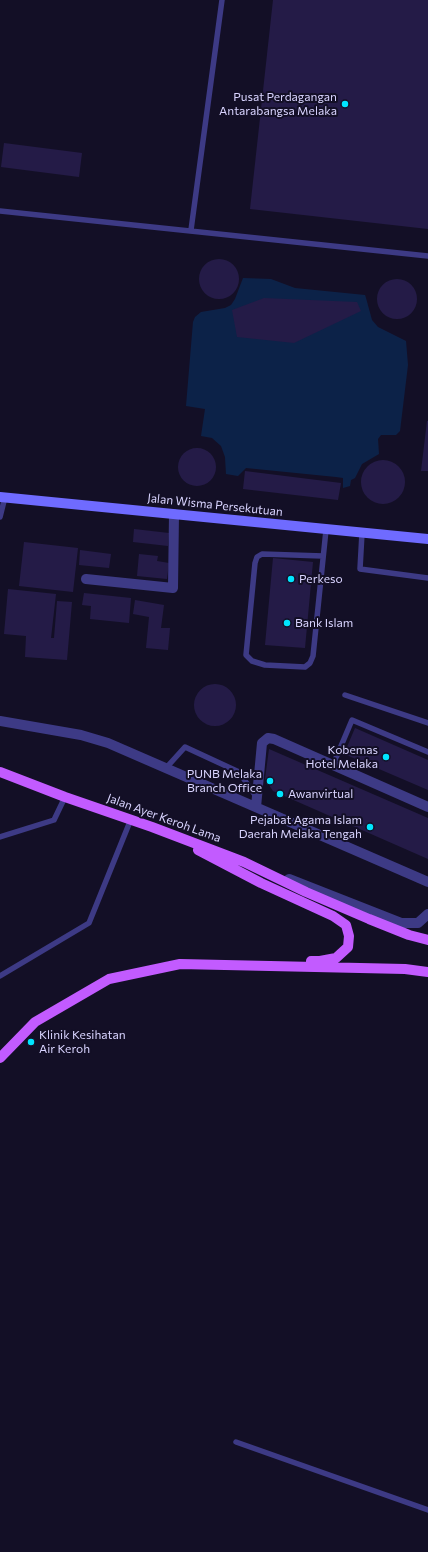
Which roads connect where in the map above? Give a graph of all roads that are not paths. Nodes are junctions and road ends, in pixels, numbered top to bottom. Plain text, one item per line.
1 (222, 0) edge
2 (0, 210) edge
3 (191, 230) junction
4 (428, 256) edge
5 (2, 497) edge
6 (174, 514) junction
7 (0, 516) edge
8 (326, 530) junction
9 (362, 533) junction
10 (428, 539) edge
11 (323, 556) junction
12 (428, 578) edge
13 (86, 579) dead end
14 (345, 695) dead end
15 (0, 721) edge
16 (428, 723) edge
17 (428, 752) edge
18 (333, 765) junction
19 (166, 768) junction
20 (0, 772) edge
21 (65, 797) junction
22 (256, 803) junction
23 (428, 807) edge
24 (131, 819) junction
25 (152, 827) junction
26 (0, 838) edge
27 (244, 862) junction
28 (428, 882) edge
29 (428, 914) edge
30 (428, 940) edge
31 (210, 965) junction
32 (428, 972) edge
33 (0, 976) edge
34 (0, 1058) edge
35 (236, 1442) dead end
36 (428, 1510) edge

1 - 3 lane
2 - 3 lane
3 - 4 lane
5 - 6 street, Jalan Wisma Persekutuan
5 - 7 lane
6 - 8 street, Jalan Wisma Persekutuan
6 - 13 street
8 - 9 street, Jalan Wisma Persekutuan
8 - 11 lane
9 - 10 street, Jalan Wisma Persekutuan
9 - 12 lane
11 - 11 lane
14 - 16 lane
15 - 19 street
17 - 18 lane
18 - 22 street
18 - 23 street
19 - 22 street
19 - 22 lane
20 - 21 main road, Jalan Ayer Keroh Lama
21 - 24 main road, Jalan Ayer Keroh Lama
21 - 26 lane
22 - 28 street
24 - 25 main road, Jalan Ayer Keroh Lama
24 - 33 lane
25 - 27 main road, Jalan Ayer Keroh Lama
25 - 31 main road
27 - 29 street
27 - 30 main road, Jalan Ayer Keroh Lama
31 - 32 main road
31 - 34 main road
35 - 36 lane

